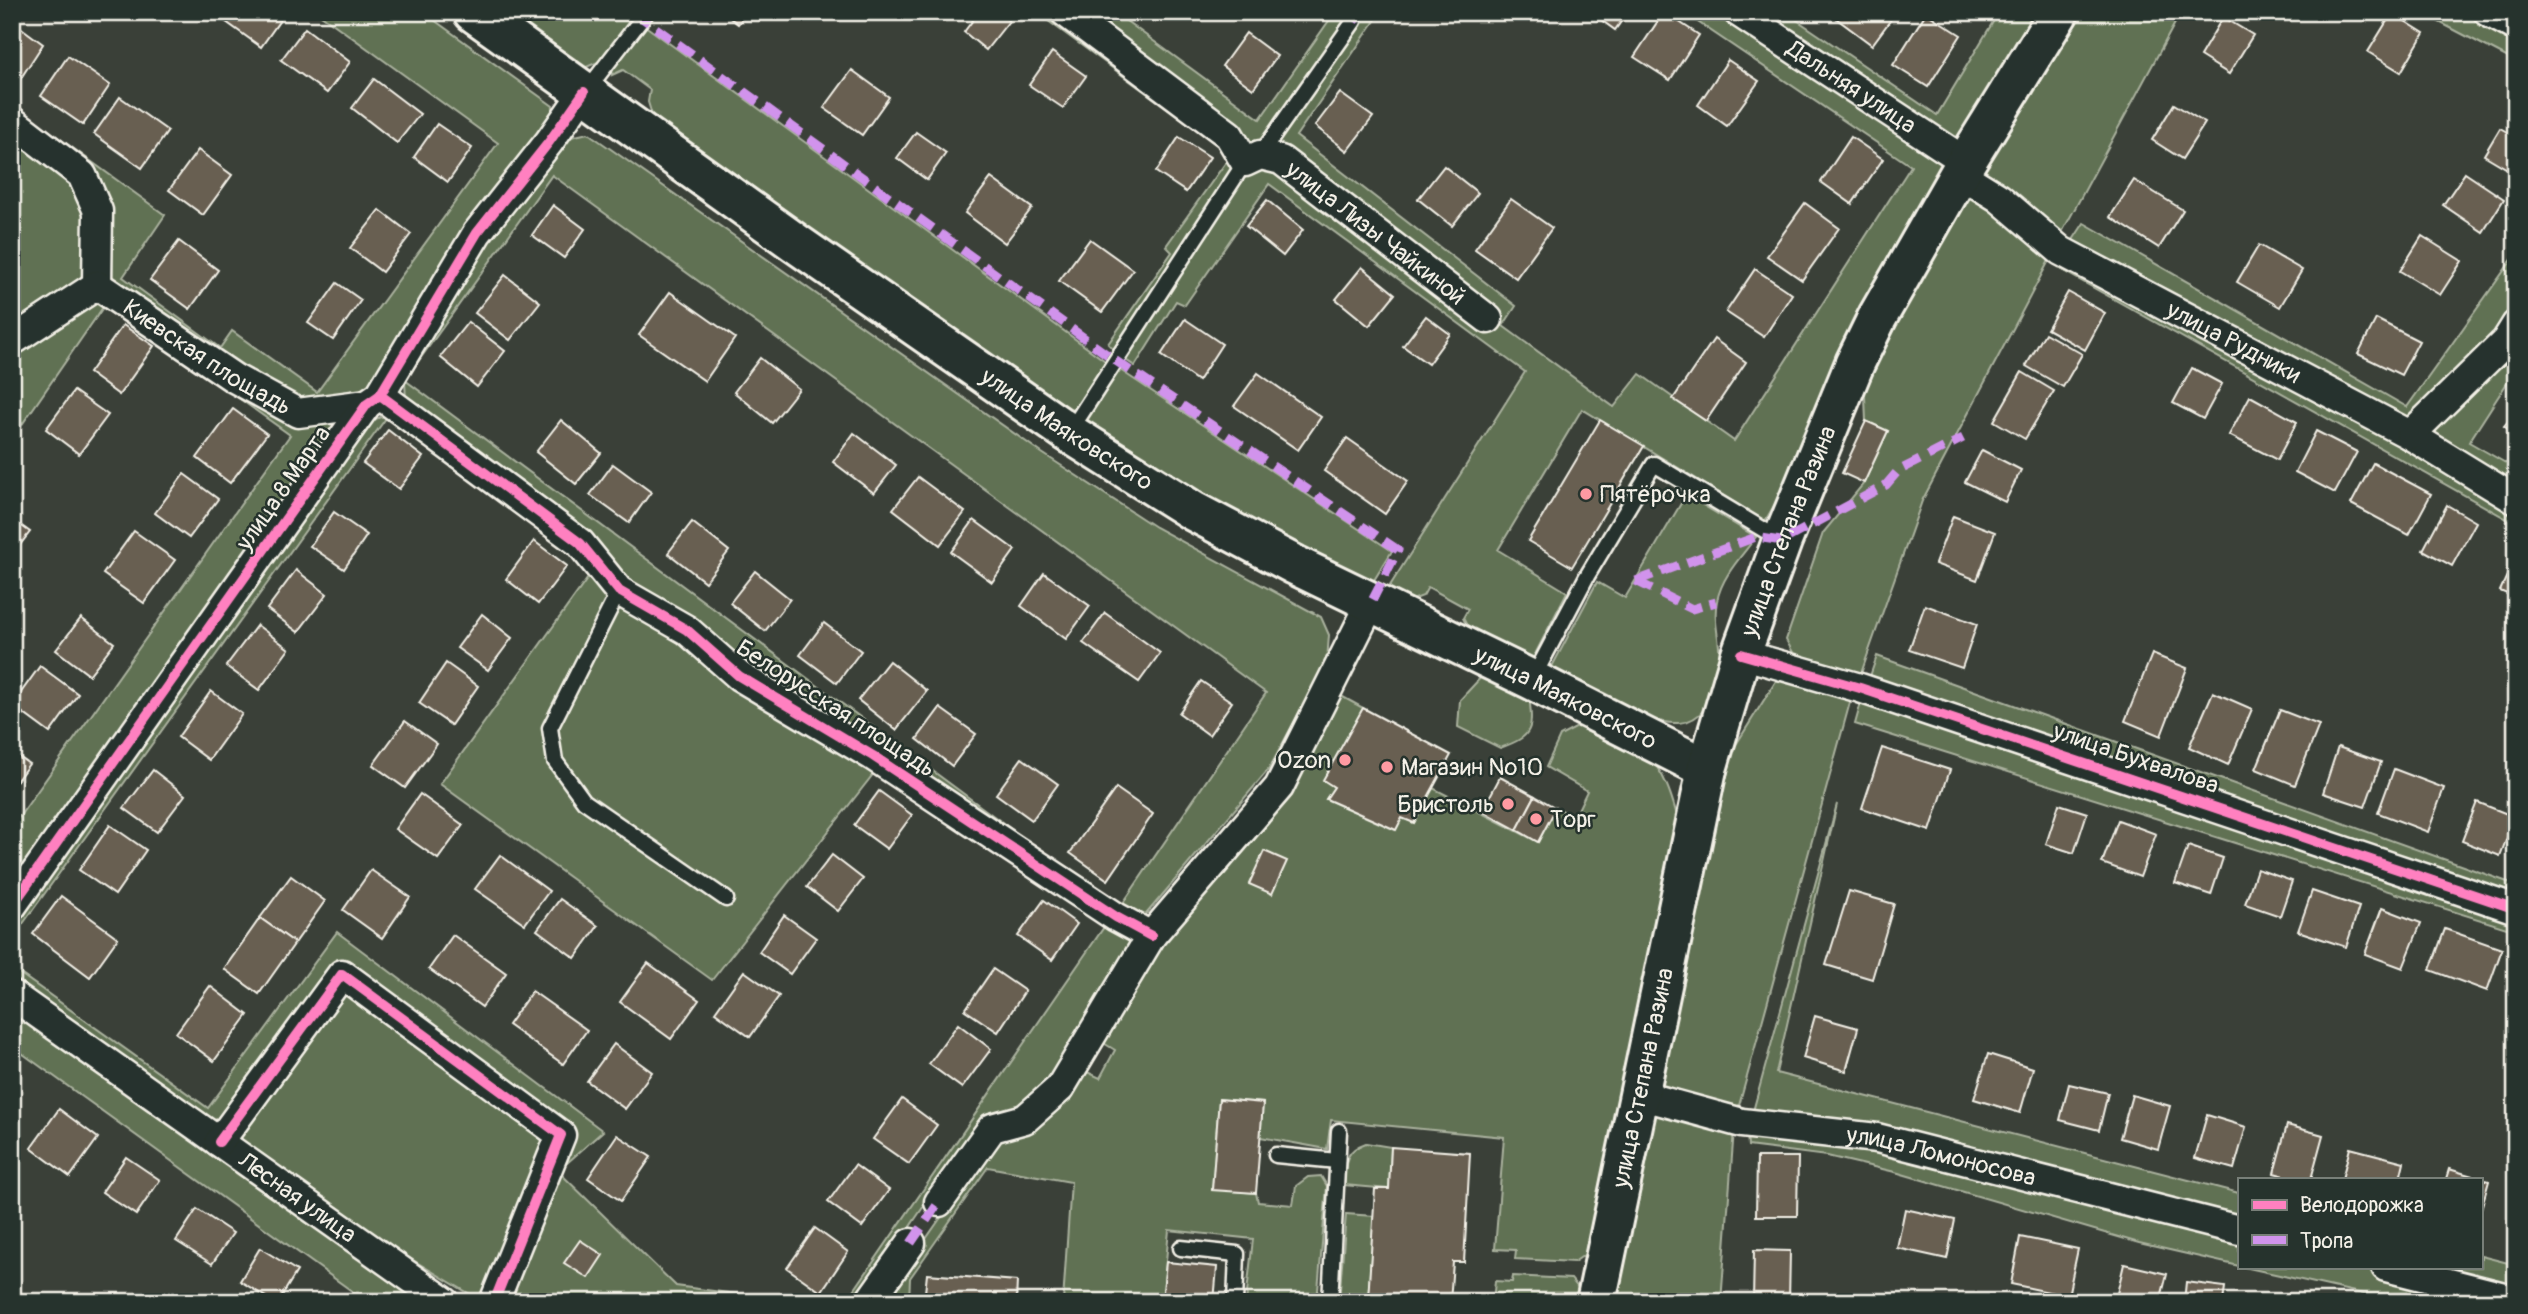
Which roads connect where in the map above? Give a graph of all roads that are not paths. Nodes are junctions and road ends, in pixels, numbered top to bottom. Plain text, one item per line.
1 (473, 12) edge
2 (647, 12) edge
3 (1065, 12) edge
4 (1738, 12) edge
5 (2059, 12) edge
6 (2488, 12) edge
7 (1354, 21) dead end
8 (2516, 27) edge
9 (584, 92) junction
10 (12, 121) edge
11 (1253, 158) junction
12 (1962, 168) junction
13 (97, 285) junction
14 (1488, 319) dead end
15 (2516, 326) edge
16 (12, 341) edge
17 (374, 400) junction
18 (1069, 433) junction
19 (2410, 435) junction
20 (2516, 500) edge
21 (1782, 541) junction
22 (619, 591) junction
23 (1372, 601) junction
24 (1741, 654) junction
25 (1532, 680) junction
26 (1707, 769) junction
27 (726, 900) dead end
28 (12, 906) edge
29 (2516, 909) edge
30 (1151, 936) junction
31 (12, 995) edge
32 (1640, 1095) junction
33 (1339, 1131) dead end
34 (219, 1142) junction
35 (1276, 1155) dead end
36 (1337, 1161) junction
37 (939, 1202) dead end
38 (2238, 1230) edge
39 (911, 1243) dead end
40 (1181, 1248) dead end
41 (2390, 1268) edge
42 (2516, 1300) edge
43 (445, 1302) edge
44 (494, 1302) edge
45 (869, 1302) edge
46 (1236, 1302) edge
47 (1329, 1302) edge
48 (1596, 1302) edge

1 - 9 main road, улица Маяковского
2 - 9 lane
3 - 11 street
4 - 12 street, Дальняя улица
5 - 12 main road, улица Степана Разина
6 - 8 street
7 - 11 lane, улица Лизы Чайкиной
9 - 17 street, улица 8 Марта
9 - 18 main road, улица Маяковского
10 - 13 street, Киевская площадь
11 - 14 street, улица Лизы Чайкиной
11 - 18 lane
12 - 19 street, улица Рудники
12 - 21 main road, улица Степана Разина
13 - 16 street, Киевская площадь
13 - 17 street, Киевская площадь
15 - 19 street
17 - 22 street, Белорусская площадь
17 - 28 street, улица 8 Марта
18 - 23 main road, улица Маяковского
19 - 20 street, улица Рудники
21 - 24 main road, улица Степана Разина
21 - 25 lane
22 - 27 lane
22 - 30 street, Белорусская площадь
23 - 25 main road, улица Маяковского
23 - 30 street
24 - 26 main road, улица Степана Разина
24 - 29 street, улица Бухвалова
25 - 26 main road, улица Маяковского
26 - 32 main road, улица Степана Разина
30 - 37 street
31 - 34 street, Лесная улица
32 - 38 street, улица Ломоносова
32 - 48 main road, улица Степана Разина
33 - 36 lane
34 - 43 street, Лесная улица
34 - 44 street
35 - 36 lane
36 - 47 lane
39 - 45 street
40 - 46 lane
41 - 42 street

